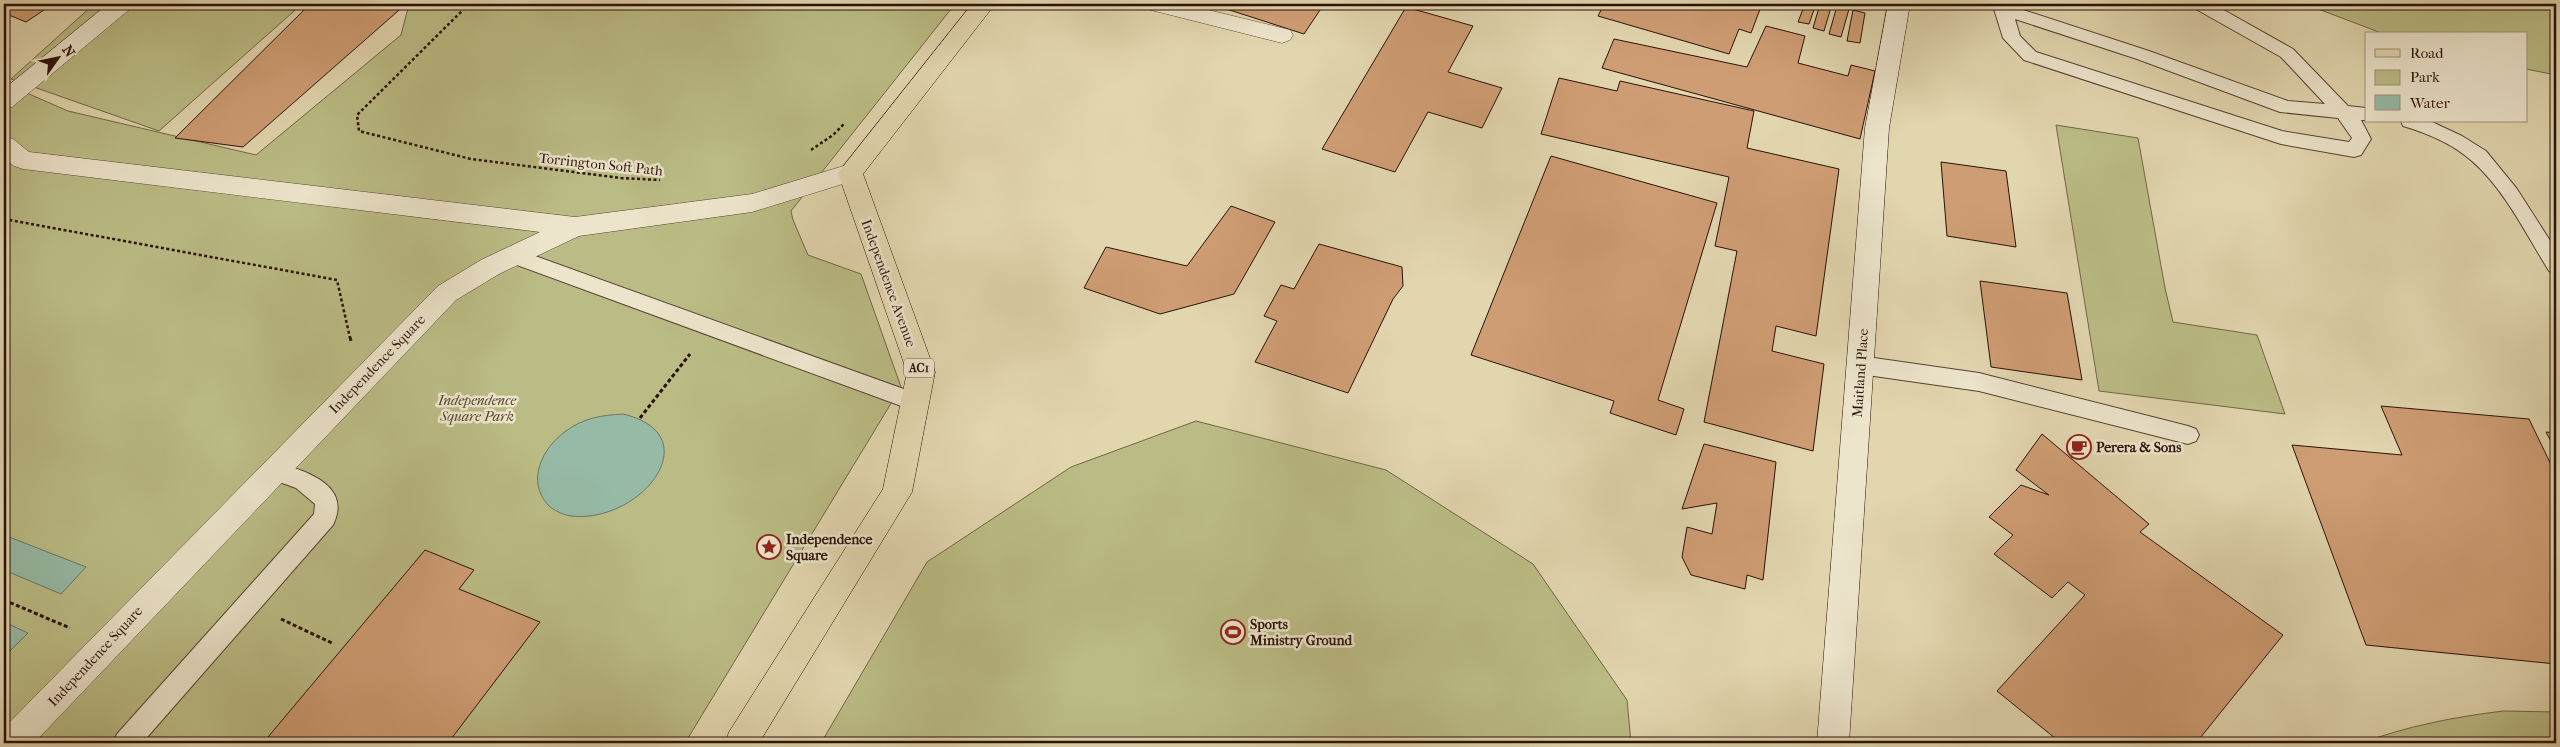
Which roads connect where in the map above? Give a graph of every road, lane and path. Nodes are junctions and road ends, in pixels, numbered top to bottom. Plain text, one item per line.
1 (122, 4) edge
2 (469, 4) edge
3 (984, 4) edge
4 (1155, 4) edge
5 (1899, 4) edge
6 (1986, 4) edge
7 (2200, 4) edge
8 (2003, 7) edge
9 (1282, 35) dead end
10 (4, 101) edge
11 (2343, 112) junction
12 (2365, 114) edge
13 (846, 122) dead end
14 (2413, 122) edge
15 (4, 145) edge
16 (803, 155) dead end
17 (850, 173) junction
18 (670, 181) dead end
19 (4, 218) edge
20 (575, 227) junction
21 (512, 256) junction
22 (2556, 266) edge
23 (710, 328) junction
24 (352, 345) dead end
25 (1860, 365) junction
26 (915, 402) junction
27 (640, 418) dead end
28 (2188, 435) dead end
29 (274, 470) junction
30 (4, 600) edge
31 (249, 604) junction
32 (332, 643) dead end
33 (103, 647) junction
34 (12, 743) edge
35 (126, 743) edge
36 (741, 743) edge
37 (1833, 743) edge

1 - 10 street
2 - 18 path, Torrington Soft Path
3 - 17 main road
4 - 9 street
5 - 25 street, Maitland Place
6 - 8 lane
7 - 11 lane
8 - 11 lane
8 - 11 lane
11 - 12 lane
13 - 16 path
14 - 22 lane
15 - 20 street
17 - 20 street, Independence Square
17 - 26 main road, Independence Avenue / AC1
19 - 24 path
20 - 21 street, Independence Square
21 - 23 lane
21 - 29 street, Independence Square
23 - 26 lane
23 - 27 path
25 - 28 lane
25 - 37 street, Maitland Place
26 - 36 main road, Independence Avenue / AC1
29 - 31 lane
29 - 33 street, Independence Square
30 - 33 path
31 - 32 path
31 - 35 lane
33 - 34 street, Independence Square

